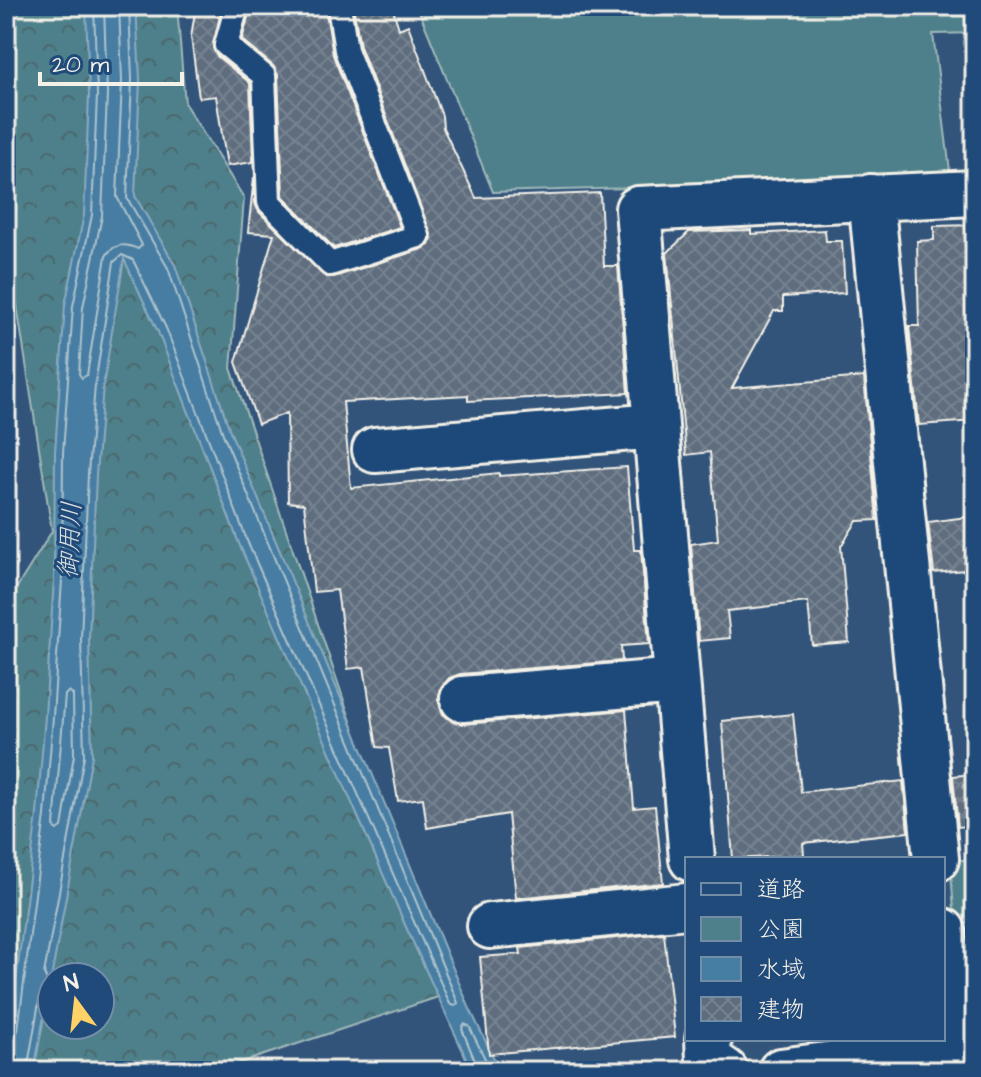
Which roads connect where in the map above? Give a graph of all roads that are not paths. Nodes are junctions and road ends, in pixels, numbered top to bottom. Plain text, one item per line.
1 (237, 6) edge
2 (339, 6) edge
3 (975, 193) edge
4 (871, 197) junction
5 (656, 426) junction
6 (375, 450) dead end
7 (677, 681) junction
8 (463, 699) dead end
9 (692, 857) edge
10 (936, 857) edge
11 (685, 906) edge
12 (490, 926) dead end
13 (945, 941) edge
14 (708, 1041) edge
15 (965, 1046) edge
16 (725, 1071) edge
17 (781, 1071) edge

1 - 2 lane
3 - 4 street
4 - 5 street
4 - 10 street
5 - 6 street
5 - 7 street
7 - 8 street
7 - 9 street
11 - 12 street
13 - 15 street
14 - 16 street
15 - 17 street

